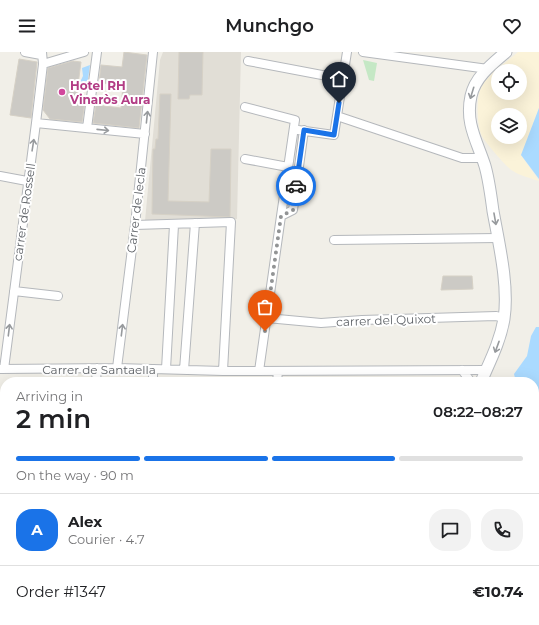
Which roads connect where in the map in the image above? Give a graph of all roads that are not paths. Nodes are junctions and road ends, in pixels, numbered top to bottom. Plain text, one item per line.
1 (25, 52) edge
2 (84, 52) edge
3 (97, 52) edge
4 (153, 52) edge
5 (347, 52) edge
6 (363, 52) edge
7 (506, 52) edge
8 (42, 54) edge
9 (248, 61) dead end
10 (43, 64) junction
11 (488, 69) junction
12 (343, 79) junction
13 (245, 107) dead end
14 (337, 116) junction
15 (36, 123) junction
16 (86, 128) junction
17 (294, 129) junction
18 (304, 130) junction
19 (145, 134) junction
20 (482, 158) junction
21 (245, 159) dead end
22 (288, 167) junction
23 (0, 176) edge
24 (27, 181) junction
25 (281, 216) junction
26 (195, 223) junction
27 (135, 225) junction
28 (174, 225) junction
29 (498, 238) junction
30 (334, 240) dead end
31 (14, 290) junction
32 (58, 296) dead end
33 (267, 318) junction
34 (504, 318) junction
35 (97, 368) junction
36 (117, 368) junction
37 (2, 369) edge
38 (153, 369) junction
39 (166, 370) junction
40 (184, 370) junction
41 (259, 370) junction
42 (462, 370) junction
43 (486, 370) junction
44 (223, 371) junction
45 (278, 371) junction
46 (96, 377) edge
47 (153, 377) edge
48 (277, 377) edge
49 (467, 377) edge
50 (484, 377) edge

1 - 8 street
2 - 10 street
3 - 16 street
19 -> 4 street, Carrer de Iecla
5 - 12 street
6 - 11 street
7 - 11 street
8 - 10 street, carrer de Rossell
9 - 12 street
10 - 15 street, carrer de Rossell
11 -> 20 street
12 - 14 street
13 - 17 street
14 - 18 street
14 - 20 street
15 - 16 street
24 -> 15 street, carrer de Rossell
16 -> 19 street
17 - 18 street
17 - 22 street
18 - 25 street
19 - 27 street, Carrer de Iecla
20 -> 29 street
21 - 22 street
22 - 25 street
23 - 24 street
24 - 31 street, carrer de Rossell
25 - 33 street
26 - 28 street
26 - 40 street
26 - 44 street
27 - 28 street
36 -> 27 street, Carrer de Iecla
28 - 39 street
29 - 30 street
29 - 34 street
31 - 32 street
37 -> 31 street, carrer de Rossell
33 - 34 street, carrer del Quixot
33 - 41 street
34 -> 43 street
35 - 36 street, Carrer de Santaella
35 - 37 street, Carrer de Santaella
35 - 46 street
36 - 38 street, Carrer de Santaella
38 - 39 street, Carrer de Santaella
38 - 47 street
39 - 40 street, Carrer de Santaella
40 - 44 street, Carrer de Santaella
41 - 44 street, Carrer de Santaella
41 - 45 street, Carrer de Santaella
42 - 43 street, Carrer de Santaella
42 - 45 street, Carrer de Santaella
42 - 49 street
43 - 50 street
45 - 48 street

